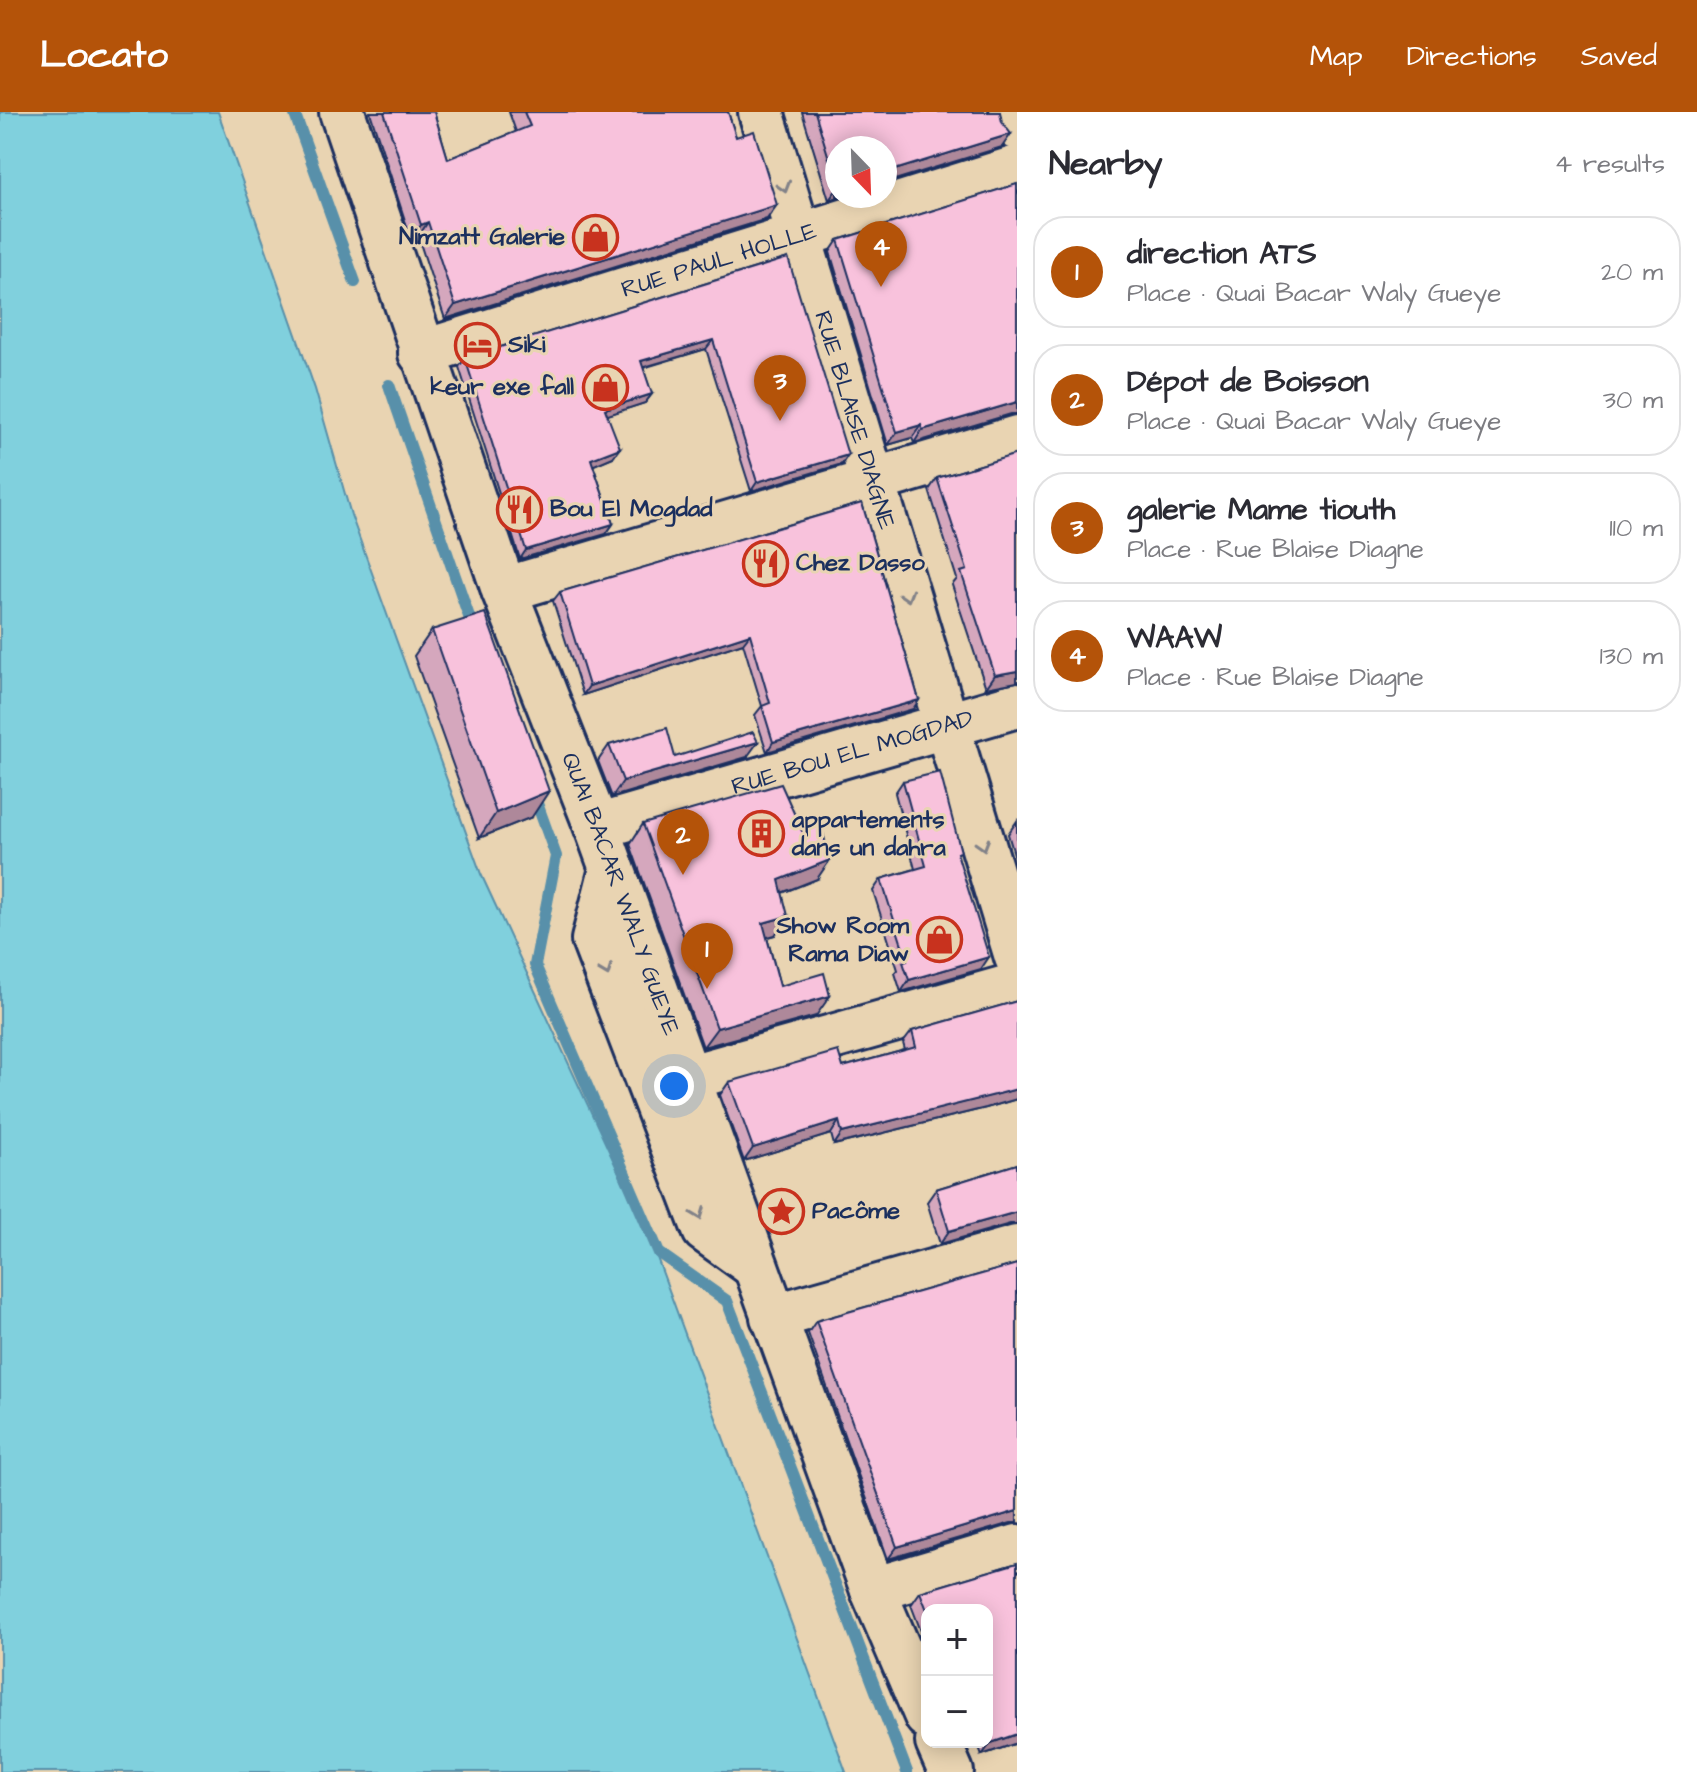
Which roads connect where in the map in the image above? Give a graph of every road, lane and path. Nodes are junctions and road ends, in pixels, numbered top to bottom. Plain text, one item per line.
1 (342, 112) edge
2 (761, 112) edge
3 (1012, 112) edge
4 (1017, 127) edge
5 (1017, 168) edge
6 (798, 235) junction
7 (421, 353) junction
8 (1017, 438) edge
9 (872, 481) junction
10 (504, 590) junction
11 (1017, 705) edge
12 (947, 725) junction
13 (597, 827) junction
14 (612, 869) junction
15 (1017, 957) edge
16 (1017, 985) edge
17 (687, 1078) junction
18 (1017, 1248) edge
19 (755, 1266) junction
20 (773, 1317) junction
21 (1017, 1547) edge
22 (873, 1590) junction
23 (921, 1702) edge
24 (941, 1748) edge
25 (951, 1772) edge

1 - 7 street, QUAI BACAR WALY GUEYE
2 -> 6 street, RUE BLAISE DIAGNE
3 - 4 street
5 - 6 street, RUE PAUL HOLLE
6 - 7 street, RUE PAUL HOLLE
6 - 9 street, RUE BLAISE DIAGNE
7 - 10 street, QUAI BACAR WALY GUEYE
8 - 9 street
9 - 10 street
9 -> 12 street, RUE BLAISE DIAGNE
10 - 13 street, QUAI BACAR WALY GUEYE
11 - 12 street, RUE BOU EL MOGDAD
12 - 13 street, RUE BOU EL MOGDAD
12 -> 15 street, RUE BLAISE DIAGNE
13 - 14 street, QUAI BACAR WALY GUEYE
14 - 17 street, QUAI BACAR WALY GUEYE
14 -> 19 street
16 - 17 street
17 - 19 street, QUAI BACAR WALY GUEYE
18 - 20 street
19 - 20 street, QUAI BACAR WALY GUEYE
20 - 22 street, QUAI BACAR WALY GUEYE
21 - 22 street
22 - 23 street, QUAI BACAR WALY GUEYE
24 - 25 street

